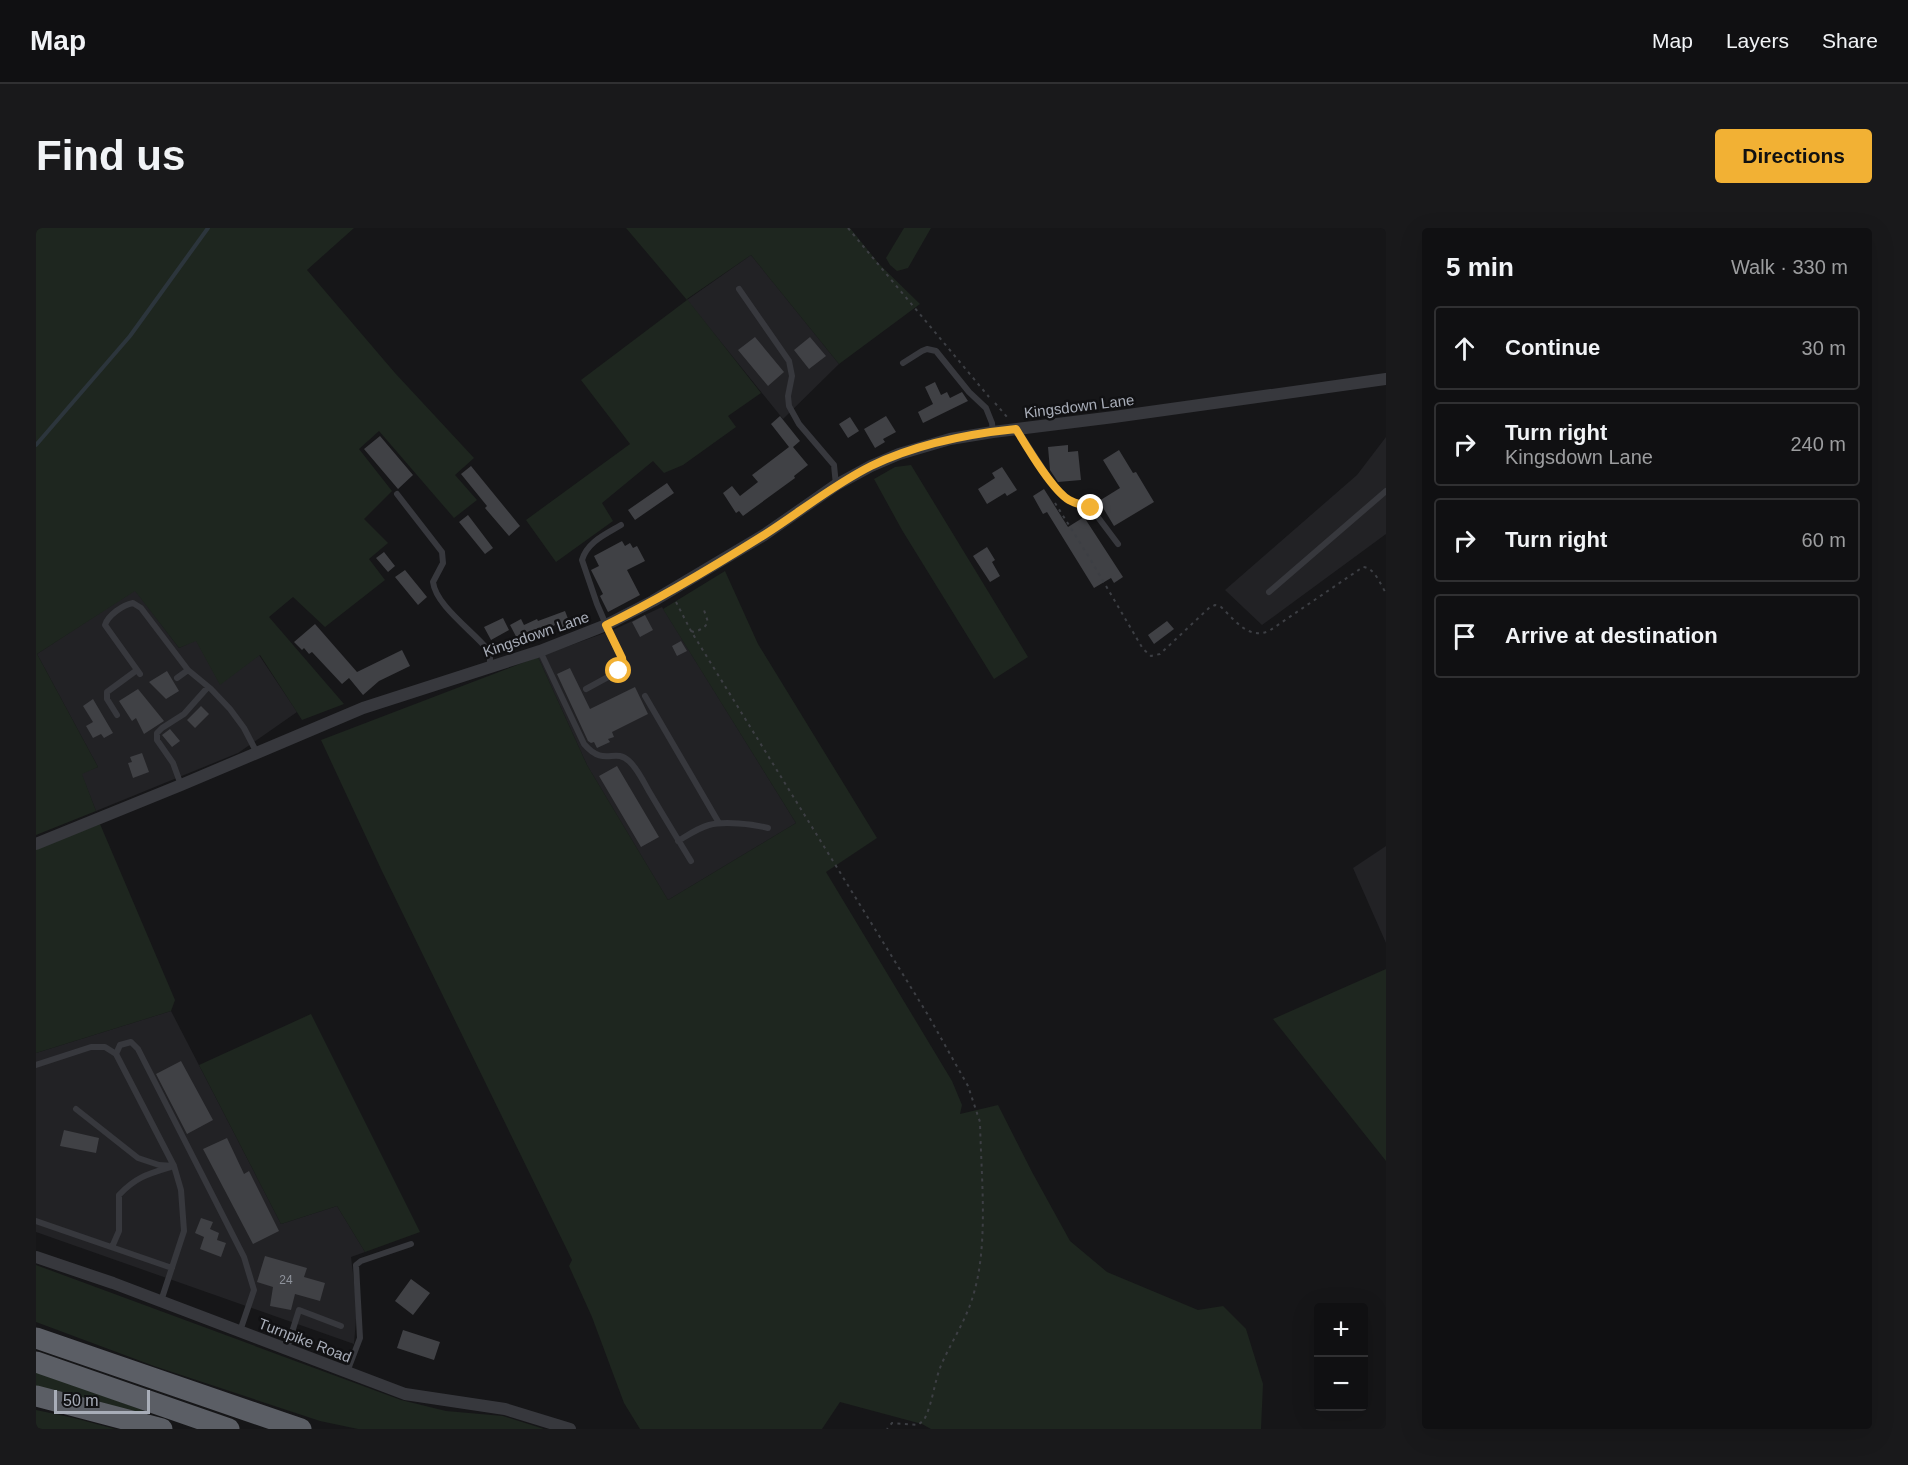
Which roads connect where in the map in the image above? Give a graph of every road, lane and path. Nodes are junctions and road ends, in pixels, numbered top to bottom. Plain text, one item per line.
1 (848, 228) edge
2 (739, 289) dead end
3 (903, 363) dead end
4 (1386, 379) edge
5 (1016, 429) junction
6 (993, 432) junction
7 (836, 485) junction
8 (1386, 491) edge
9 (397, 494) dead end
10 (1053, 500) dead end
11 (621, 525) dead end
12 (1118, 544) dead end
13 (670, 591) junction
14 (1269, 592) dead end
15 (1386, 593) edge
16 (703, 607) dead end
17 (606, 625) junction
18 (691, 631) junction
19 (540, 651) junction
20 (490, 666) junction
21 (188, 670) junction
22 (177, 678) dead end
23 (208, 687) junction
24 (586, 689) dead end
25 (645, 696) dead end
26 (117, 715) dead end
27 (257, 753) junction
28 (181, 785) junction
29 (719, 823) junction
30 (768, 828) dead end
31 (678, 841) junction
32 (36, 844) edge
33 (691, 861) dead end
34 (116, 1054) junction
35 (36, 1065) edge
36 (76, 1109) dead end
37 (174, 1166) junction
38 (36, 1221) edge
39 (411, 1244) dead end
40 (112, 1247) junction
41 (36, 1257) edge
42 (172, 1268) junction
43 (161, 1301) junction
44 (341, 1326) dead end
45 (240, 1331) junction
46 (36, 1338) edge
47 (286, 1349) junction
48 (36, 1362) edge
49 (347, 1372) junction
50 (36, 1396) edge
51 (162, 1429) edge
52 (229, 1429) edge
53 (301, 1429) edge
54 (570, 1429) edge
55 (887, 1429) edge

1 - 5 path
2 - 7 lane
3 - 6 lane
4 - 5 street, Kingsdown Lane
5 - 6 street, Kingsdown Lane
5 - 12 lane
6 - 7 street, Kingsdown Lane
7 - 13 street, Kingsdown Lane
8 - 14 lane
9 - 20 lane
10 - 15 path
11 - 17 lane
13 - 17 street, Kingsdown Lane
13 - 18 path
16 - 18 path
17 - 19 street, Kingsdown Lane
17 - 24 lane
18 - 55 path
19 - 20 street, Kingsdown Lane
19 - 31 lane
20 - 27 street, Kingsdown Lane
21 - 22 lane
21 - 23 lane
21 - 26 lane
23 - 27 lane
23 - 28 lane
25 - 29 lane
27 - 28 street, Kingsdown Lane
28 - 32 street, Kingsdown Lane
29 - 30 lane
29 - 31 lane
31 - 33 lane
34 - 35 lane
34 - 37 lane
34 - 45 lane
36 - 37 lane
37 - 40 lane
37 - 42 lane
38 - 40 lane
39 - 49 lane
40 - 42 lane
41 - 43 street, Turnpike Road
42 - 43 lane
43 - 45 street, Turnpike Road
44 - 47 lane
45 - 47 street, Turnpike Road
46 - 53 highway
47 - 49 street, Turnpike Road
48 - 52 highway
49 - 54 street, Turnpike Road
50 - 51 highway

